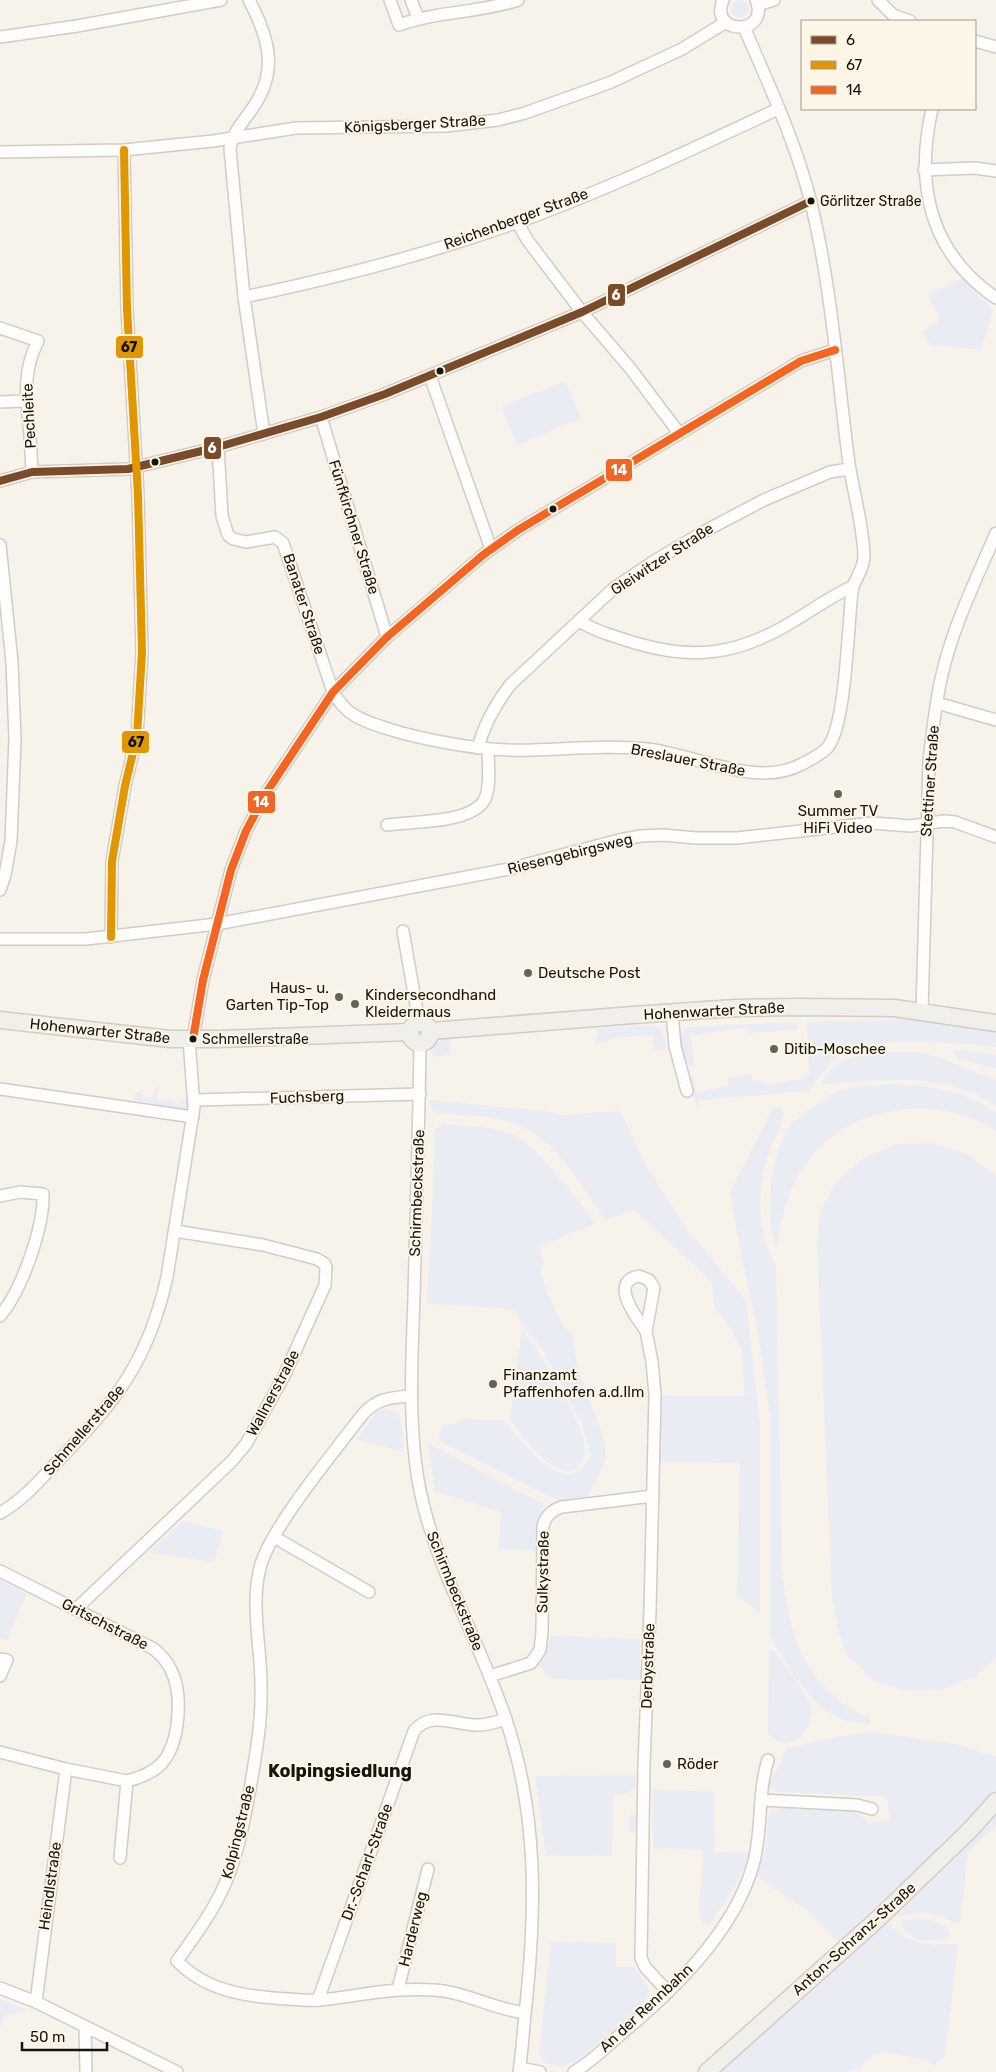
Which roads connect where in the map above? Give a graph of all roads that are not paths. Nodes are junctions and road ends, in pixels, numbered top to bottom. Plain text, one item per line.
1 (222, 0) edge
2 (249, 0) edge
3 (390, 0) edge
4 (411, 0) edge
5 (518, 0) edge
6 (723, 0) edge
7 (774, 0) edge
8 (878, 0) edge
9 (757, 3) edge
10 (418, 18) junction
11 (907, 20) edge
12 (726, 22) junction
13 (744, 27) junction
14 (0, 36) edge
15 (976, 41) edge
16 (996, 47) edge
17 (778, 109) junction
18 (932, 110) edge
19 (232, 137) junction
20 (124, 150) junction
21 (0, 152) edge
22 (924, 170) junction
23 (996, 171) edge
24 (811, 202) junction
25 (518, 222) junction
26 (244, 297) junction
27 (996, 298) edge
28 (582, 312) junction
29 (0, 328) edge
30 (835, 350) junction
31 (430, 376) junction
32 (26, 401) junction
33 (0, 402) edge
34 (321, 417) junction
35 (679, 433) junction
36 (264, 434) junction
37 (218, 447) junction
38 (136, 467) junction
39 (850, 469) junction
40 (32, 472) junction
41 (0, 481) edge
42 (996, 533) edge
43 (0, 545) edge
44 (491, 549) junction
45 (853, 586) junction
46 (579, 620) junction
47 (387, 637) junction
48 (333, 692) junction
49 (937, 703) junction
50 (996, 720) edge
51 (483, 748) junction
52 (927, 824) junction
53 (387, 825) dead end
54 (996, 837) edge
55 (0, 890) edge
56 (217, 924) junction
57 (403, 930) dead end
58 (111, 937) junction
59 (0, 940) edge
60 (922, 1011) junction
61 (672, 1013) junction
62 (0, 1020) edge
63 (996, 1023) edge
64 (420, 1032) junction
65 (191, 1039) junction
66 (0, 1089) edge
67 (687, 1091) dead end
68 (420, 1094) junction
69 (195, 1100) junction
70 (193, 1117) junction
71 (2, 1195) edge
72 (175, 1231) junction
73 (0, 1316) edge
74 (646, 1331) dead end
75 (410, 1396) junction
76 (652, 1496) junction
77 (0, 1513) edge
78 (274, 1537) junction
79 (0, 1571) edge
80 (369, 1592) dead end
81 (76, 1609) junction
82 (0, 1659) edge
83 (0, 1676) edge
84 (490, 1676) junction
85 (506, 1719) junction
86 (0, 1752) edge
87 (768, 1760) dead end
88 (66, 1769) junction
89 (127, 1781) junction
90 (761, 1800) junction
91 (996, 1801) edge
92 (872, 1810) dead end
93 (120, 1858) dead end
94 (428, 1869) dead end
95 (0, 1988) edge
96 (398, 1990) junction
97 (668, 1992) junction
98 (318, 2000) junction
99 (36, 2002) junction
100 (526, 2013) junction
101 (85, 2028) junction
102 (519, 2070) edge
103 (86, 2072) edge
104 (177, 2072) edge
105 (540, 2072) edge
106 (574, 2072) edge
107 (707, 2072) edge

1 - 14 street
2 - 19 street
3 - 10 street
4 - 10 street
5 - 10 street
6 - 12 street
7 - 9 street
8 - 11 street
9 - 13 street
12 - 13 street
12 - 19 street, Königsberger Straße
13 - 17 street
15 - 16 street
17 - 24 street
17 - 25 street, Reichenberger Straße
18 - 22 street
19 - 20 street, Königsberger Straße
19 - 26 street
20 - 21 street, Königsberger Straße
20 - 38 street
22 - 23 street
22 - 27 street
24 - 28 street
24 - 30 street
25 - 26 street, Reichenberger Straße
25 - 28 street
26 - 36 street
28 - 31 street
28 - 35 street
29 - 32 street, Pechleite
30 - 35 street, Schmellerstraße
30 - 39 street
31 - 34 street
31 - 44 street
32 - 33 street
32 - 40 street, Pechleite
34 - 36 street
34 - 47 street, Fünfkirchner Straße
35 - 44 street, Schmellerstraße
36 - 37 street
37 - 38 street
37 - 48 street, Banater Straße
38 - 40 street
38 - 58 street
39 - 45 street
39 - 46 street, Gleiwitzer Straße
40 - 41 street
42 - 49 street, Stettiner Straße
43 - 55 street
44 - 47 street, Schmellerstraße
45 - 46 street
45 - 51 street, Breslauer Straße
46 - 51 street, Gleiwitzer Straße
47 - 48 street, Schmellerstraße
48 - 51 street, Breslauer Straße
48 - 56 street, Schmellerstraße
49 - 50 street
49 - 52 street, Stettiner Straße
51 - 53 street, Gleiwitzer Straße
52 - 54 street, Riesengebirgsweg
52 - 56 street, Riesengebirgsweg
52 - 60 street, Stettiner Straße
56 - 58 street, Riesengebirgsweg
56 - 65 street, Schmellerstraße
57 - 64 street, Schirmbeckstraße
58 - 59 street, Riesengebirgsweg
60 - 61 street, Hohenwarter Straße
60 - 63 street, Hohenwarter Straße
61 - 64 street, Hohenwarter Straße
61 - 67 street
62 - 65 street, Hohenwarter Straße
64 - 65 street, Hohenwarter Straße
64 - 68 street, Schirmbeckstraße
65 - 69 street, Schmellerstraße
66 - 70 street
68 - 69 street, Fuchsberg
68 - 75 street, Schirmbeckstraße
69 - 70 street, Schmellerstraße
70 - 72 street, Schmellerstraße
71 - 73 street
72 - 77 street, Schmellerstraße
72 - 81 street, Wallnerstraße
74 - 76 street, Derbystraße
75 - 78 street, Kolpingstraße
75 - 84 street, Schirmbeckstraße
76 - 84 street, Sulkystraße
76 - 97 street, Derbystraße
78 - 80 street
78 - 98 street, Kolpingstraße
79 - 81 street, Gritschstraße
81 - 89 street, Gritschstraße
82 - 83 street
84 - 85 street, Schirmbeckstraße
85 - 98 street, Dr.-Scharl-Straße
85 - 100 street, Schirmbeckstraße
86 - 88 street
87 - 90 street, An der Rennbahn
88 - 89 street
88 - 99 street, Heindlstraße
89 - 93 street
90 - 92 street
90 - 97 street, An der Rennbahn
91 - 107 street, Anton-Schranz-Straße
94 - 96 street, Harderweg
95 - 99 street
96 - 98 street, Kolpingstraße
96 - 100 street, Kolpingstraße
97 - 106 street, An der Rennbahn
99 - 101 street
100 - 102 street, Schirmbeckstraße
101 - 103 street
101 - 104 street
102 - 105 street

